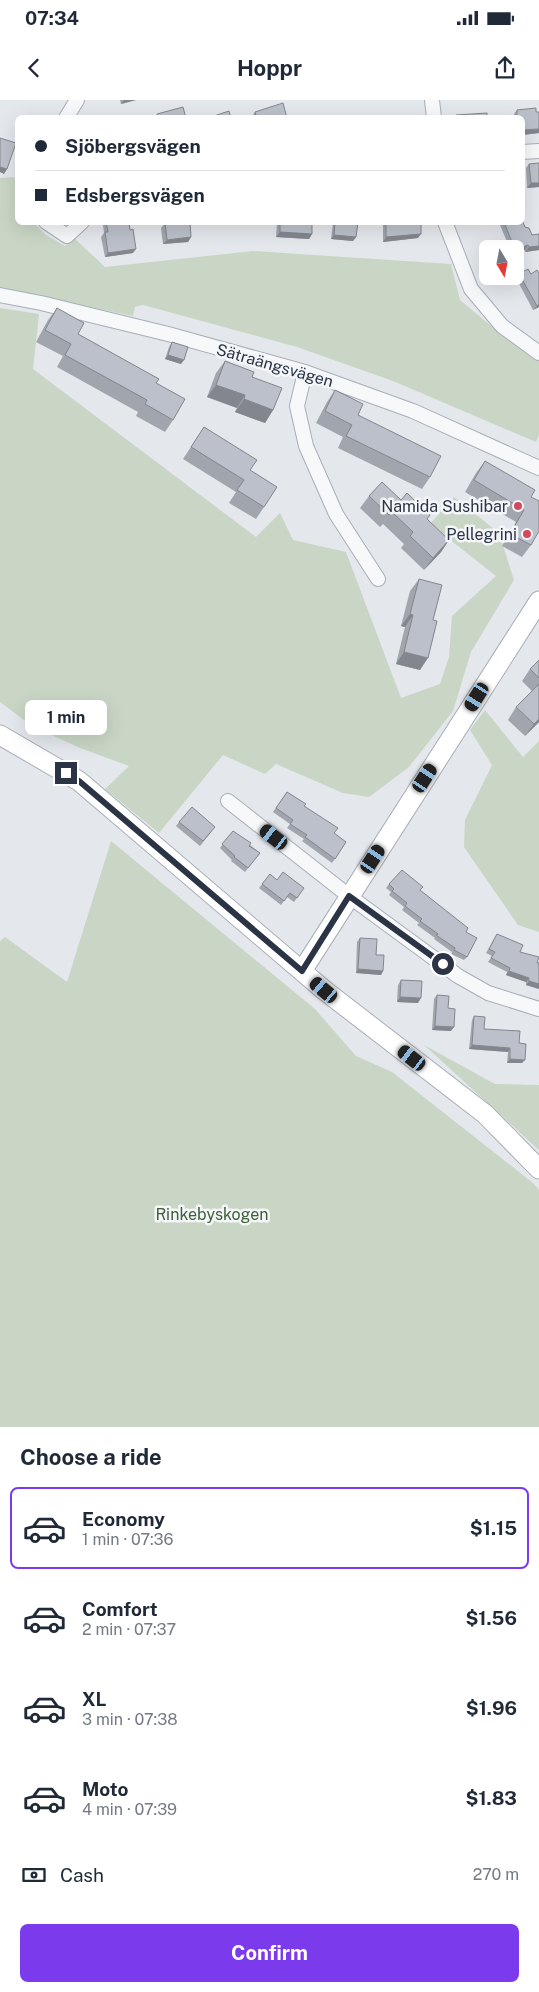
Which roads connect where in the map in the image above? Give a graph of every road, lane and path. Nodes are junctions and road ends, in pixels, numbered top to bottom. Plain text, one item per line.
1 (77, 100) edge
2 (432, 100) edge
3 (68, 115) edge
4 (434, 115) edge
5 (539, 151) edge
6 (525, 152) edge
7 (50, 225) edge
8 (79, 225) edge
9 (446, 225) edge
10 (0, 296) edge
11 (539, 353) edge
12 (305, 372) junction
13 (539, 468) edge
14 (378, 579) dead end
15 (539, 600) edge
16 (0, 735) edge
17 (228, 801) dead end
18 (349, 896) junction
19 (302, 971) junction
20 (539, 1009) edge
21 (539, 1169) edge

1 - 3 street
2 - 4 street
5 - 6 street
7 - 8 street
9 - 11 street
10 - 12 street, Sätraängsvägen
12 - 13 street, Sätraängsvägen
12 - 14 street
15 - 18 main road
16 - 19 main road
17 - 18 street
18 - 19 main road
18 - 20 street
19 - 21 main road

